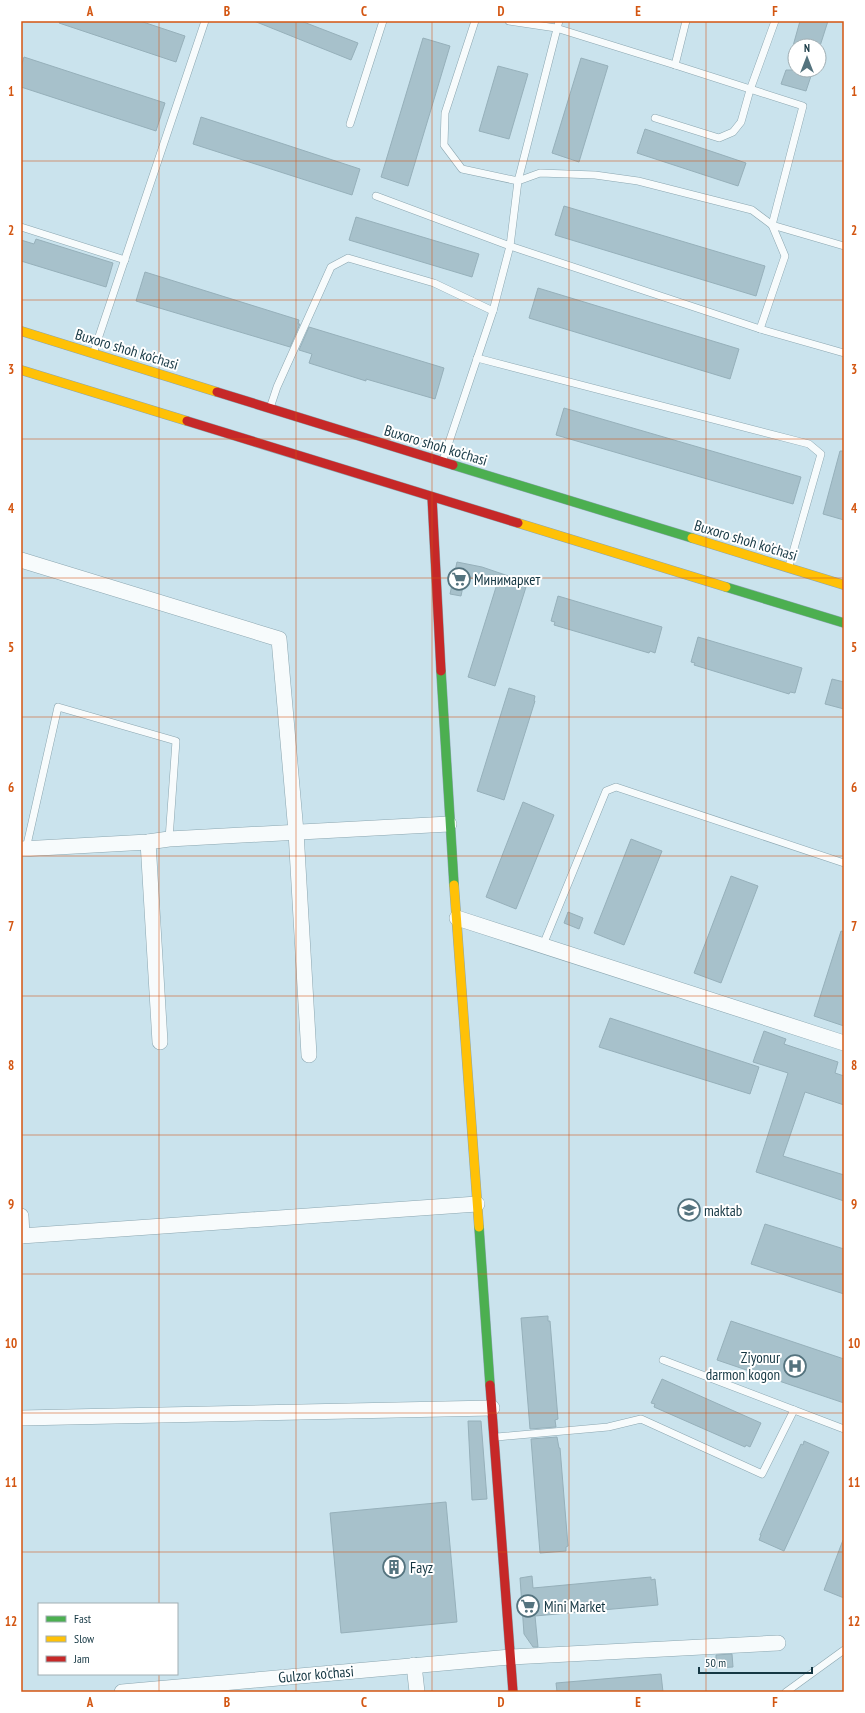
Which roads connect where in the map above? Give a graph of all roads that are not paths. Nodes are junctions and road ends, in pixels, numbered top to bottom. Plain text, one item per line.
1 (205, 21) edge
2 (383, 21) edge
3 (476, 21) edge
4 (509, 21) edge
5 (686, 21) edge
6 (775, 21) edge
7 (557, 25) edge
8 (675, 65) junction
9 (750, 90) junction
10 (655, 118) dead end
11 (350, 124) dead end
12 (518, 181) junction
13 (376, 196) dead end
14 (772, 225) junction
15 (21, 227) edge
16 (510, 246) junction
17 (844, 246) edge
18 (125, 260) junction
19 (493, 311) junction
20 (760, 329) junction
21 (21, 330) edge
22 (94, 353) junction
23 (844, 353) edge
24 (477, 358) junction
25 (21, 370) edge
26 (270, 408) junction
27 (443, 462) junction
28 (432, 497) junction
29 (21, 560) edge
30 (789, 568) junction
31 (844, 585) edge
32 (844, 623) edge
33 (449, 824) junction
34 (296, 832) junction
35 (169, 838) junction
36 (148, 842) junction
37 (23, 849) edge
38 (844, 863) edge
39 (456, 918) junction
40 (543, 945) junction
41 (160, 1042) dead end
42 (844, 1042) edge
43 (309, 1055) dead end
44 (477, 1204) junction
45 (21, 1216) edge
46 (22, 1236) edge
47 (663, 1360) dead end
48 (492, 1408) junction
49 (794, 1410) junction
50 (21, 1418) edge
51 (844, 1429) edge
52 (494, 1437) junction
53 (778, 1643) dead end
54 (844, 1650) edge
55 (511, 1657) junction
56 (414, 1665) junction
57 (122, 1692) edge
58 (417, 1692) edge
59 (513, 1692) edge
60 (786, 1692) edge

1 - 18 lane
2 - 11 lane
3 - 12 lane
4 - 7 lane
5 - 8 lane
6 - 9 lane
7 - 8 lane
7 - 12 lane
8 - 9 lane
9 - 10 lane
9 - 14 lane
12 - 14 lane
12 - 16 lane
13 - 16 lane
14 - 17 lane
14 - 20 lane
15 - 18 lane
16 - 19 lane
16 - 20 lane
18 - 22 lane
19 - 24 lane
19 - 26 lane
20 - 23 lane
21 - 22 main road, Buxoro shoh ko'chasi
22 - 26 main road, Buxoro shoh ko'chasi
24 - 27 lane
24 - 30 lane
25 - 28 main road
26 - 27 main road, Buxoro shoh ko'chasi
27 - 30 main road, Buxoro shoh ko'chasi
28 - 32 main road
28 - 33 main road
29 - 34 street
30 - 31 main road, Buxoro shoh ko'chasi
33 - 34 street
33 - 39 main road
34 - 35 street
34 - 43 street
35 - 36 street
35 - 37 lane
36 - 37 street
36 - 41 street
38 - 40 lane
39 - 40 street
39 - 44 main road
40 - 42 street
44 - 46 street
44 - 48 main road
45 - 46 street
47 - 49 lane
48 - 50 street
48 - 52 main road
49 - 51 lane
49 - 52 lane
52 - 55 main road
53 - 55 street, Gulzor ko'chasi
54 - 60 lane
55 - 56 street, Gulzor ko'chasi
55 - 59 main road
56 - 57 street, Gulzor ko'chasi
56 - 58 street

